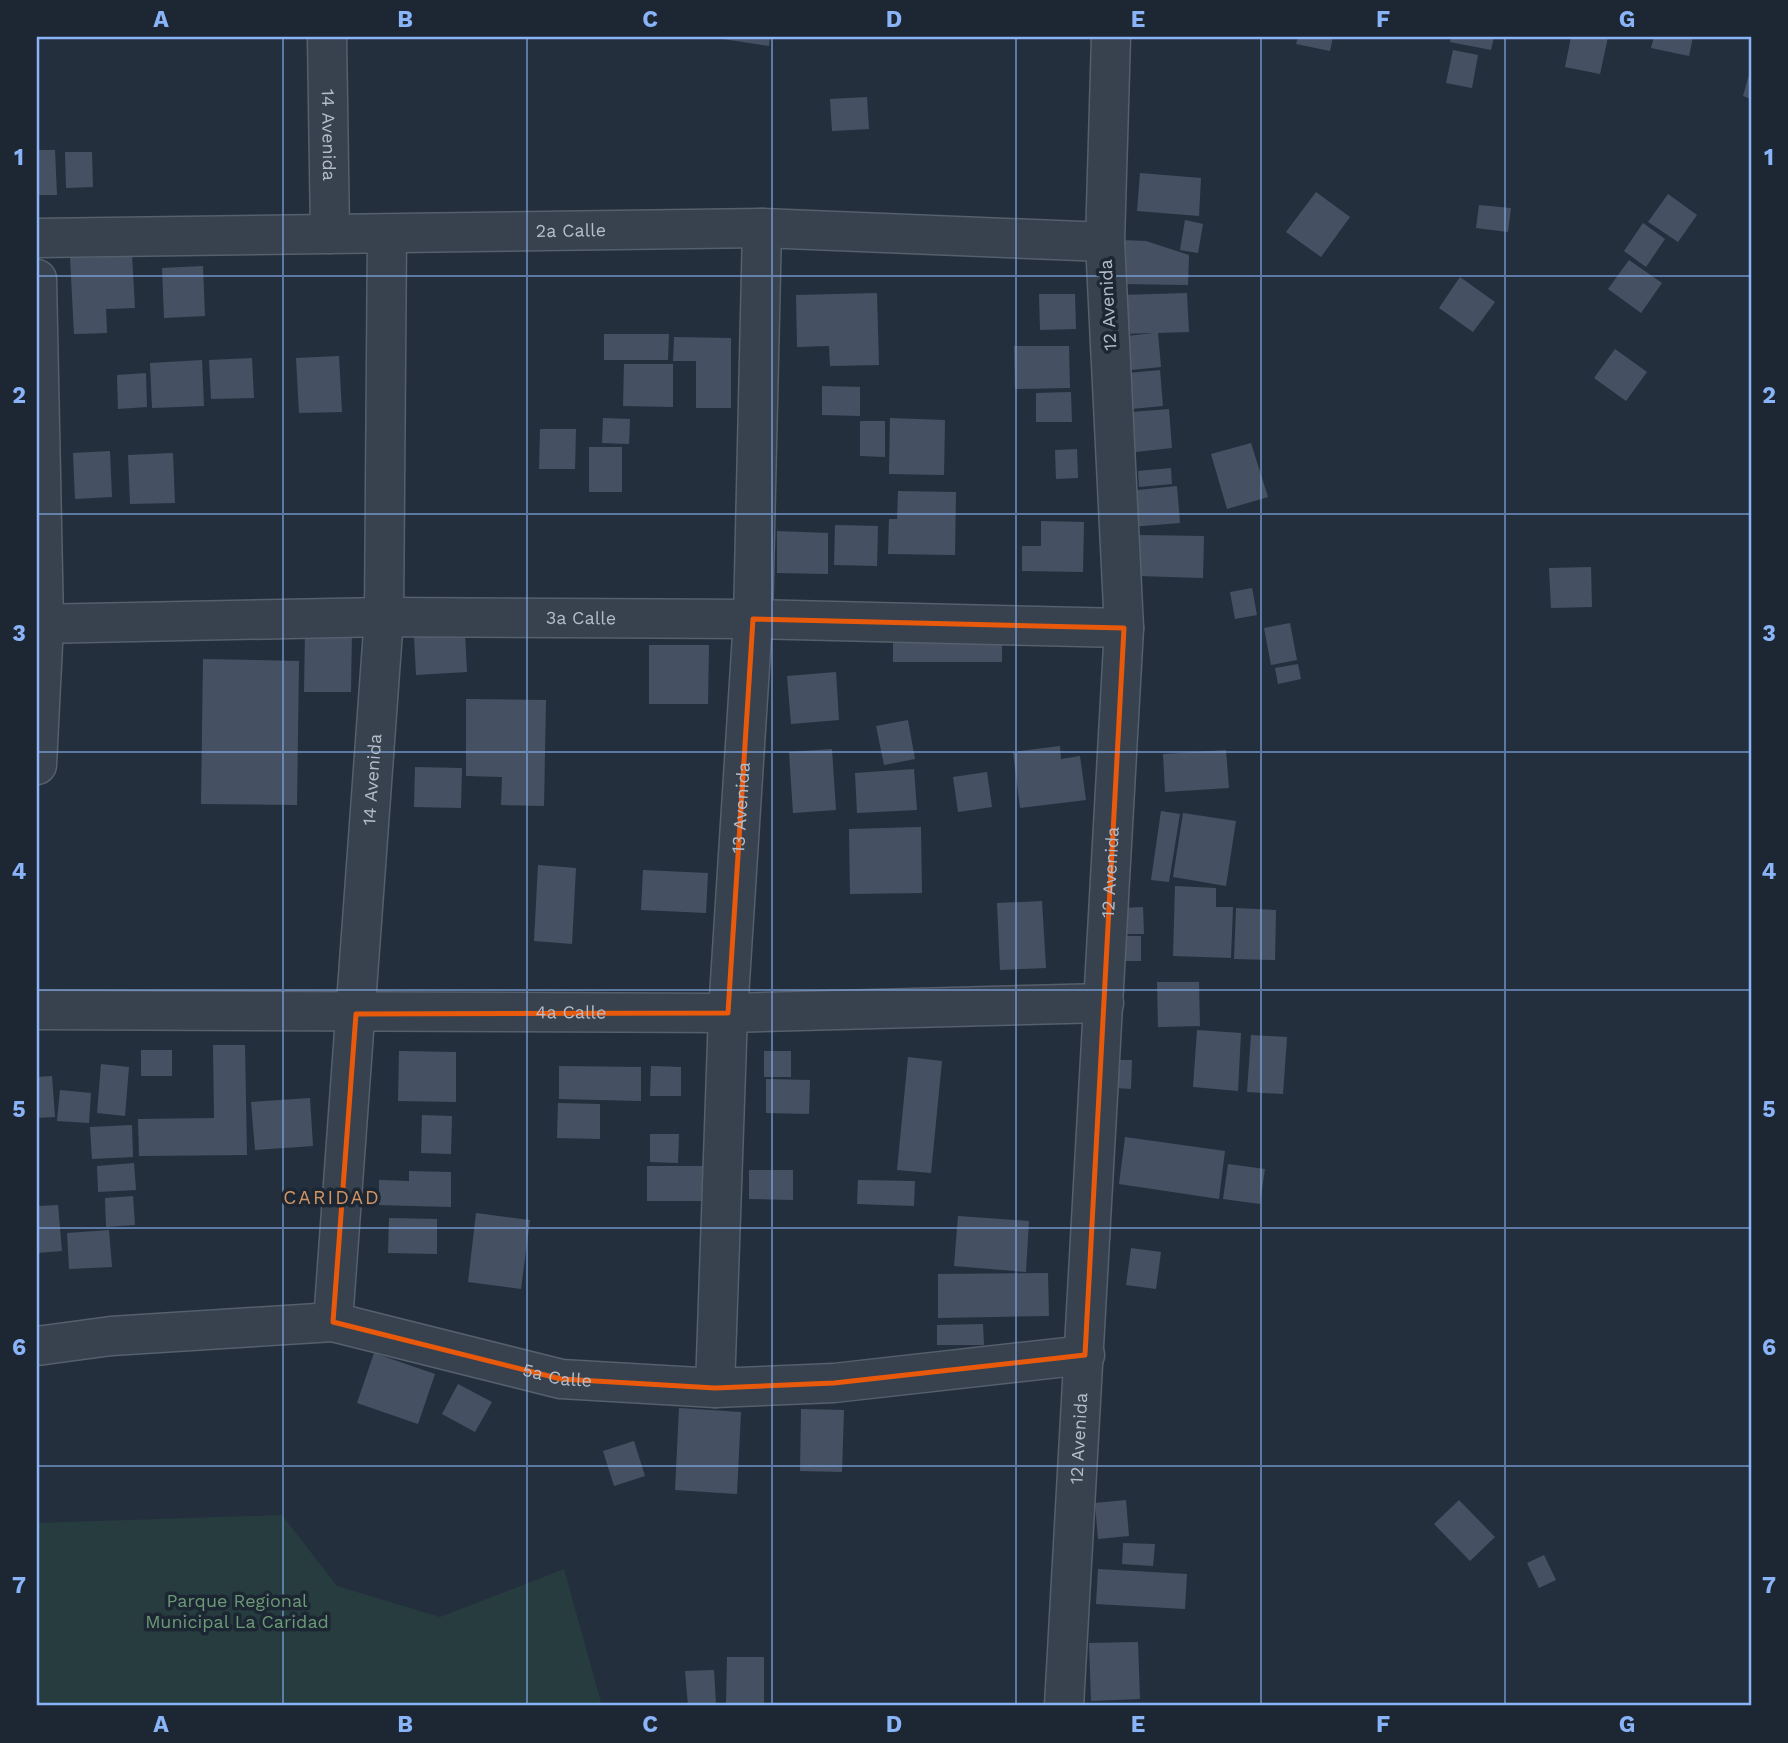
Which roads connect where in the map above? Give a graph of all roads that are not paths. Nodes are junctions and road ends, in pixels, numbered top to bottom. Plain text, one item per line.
1 (327, 37) edge
2 (1111, 37) edge
3 (762, 228) junction
4 (330, 234) junction
5 (387, 234) junction
6 (37, 238) edge
7 (1105, 242) junction
8 (37, 279) edge
9 (384, 617) junction
10 (753, 619) junction
11 (41, 624) edge
12 (1124, 628) junction
13 (37, 765) edge
14 (1104, 1003) junction
15 (37, 1010) edge
16 (728, 1013) junction
17 (356, 1014) junction
18 (333, 1322) junction
19 (37, 1346) edge
20 (1085, 1355) junction
21 (715, 1388) junction
22 (1064, 1706) edge

1 - 4 street, 14 Avenida
2 - 7 street, 12 Avenida
3 - 5 street, 2a Calle
3 - 7 street, 2a Calle
3 - 10 street, 13 Avenida
4 - 5 street, 2a Calle
4 - 6 street, 2a Calle
5 - 9 street, 14 Avenida
7 - 12 street, 12 Avenida
8 - 11 street
9 - 10 street, 3a Calle
9 - 11 street, 3a Calle
9 - 17 street, 14 Avenida
10 - 12 street, 3a Calle
10 - 16 street, 13 Avenida
11 - 13 street
12 - 14 street, 12 Avenida
14 - 16 street, 4a Calle
14 - 20 street, 12 Avenida
15 - 17 street, 4a Calle
16 - 17 street, 4a Calle
16 - 21 street, 13 Avenida
17 - 18 street, 14 Avenida
18 - 19 street, 5a Calle
18 - 21 street, 5a Calle
20 - 21 street, 5a Calle
20 - 22 street, 12 Avenida

